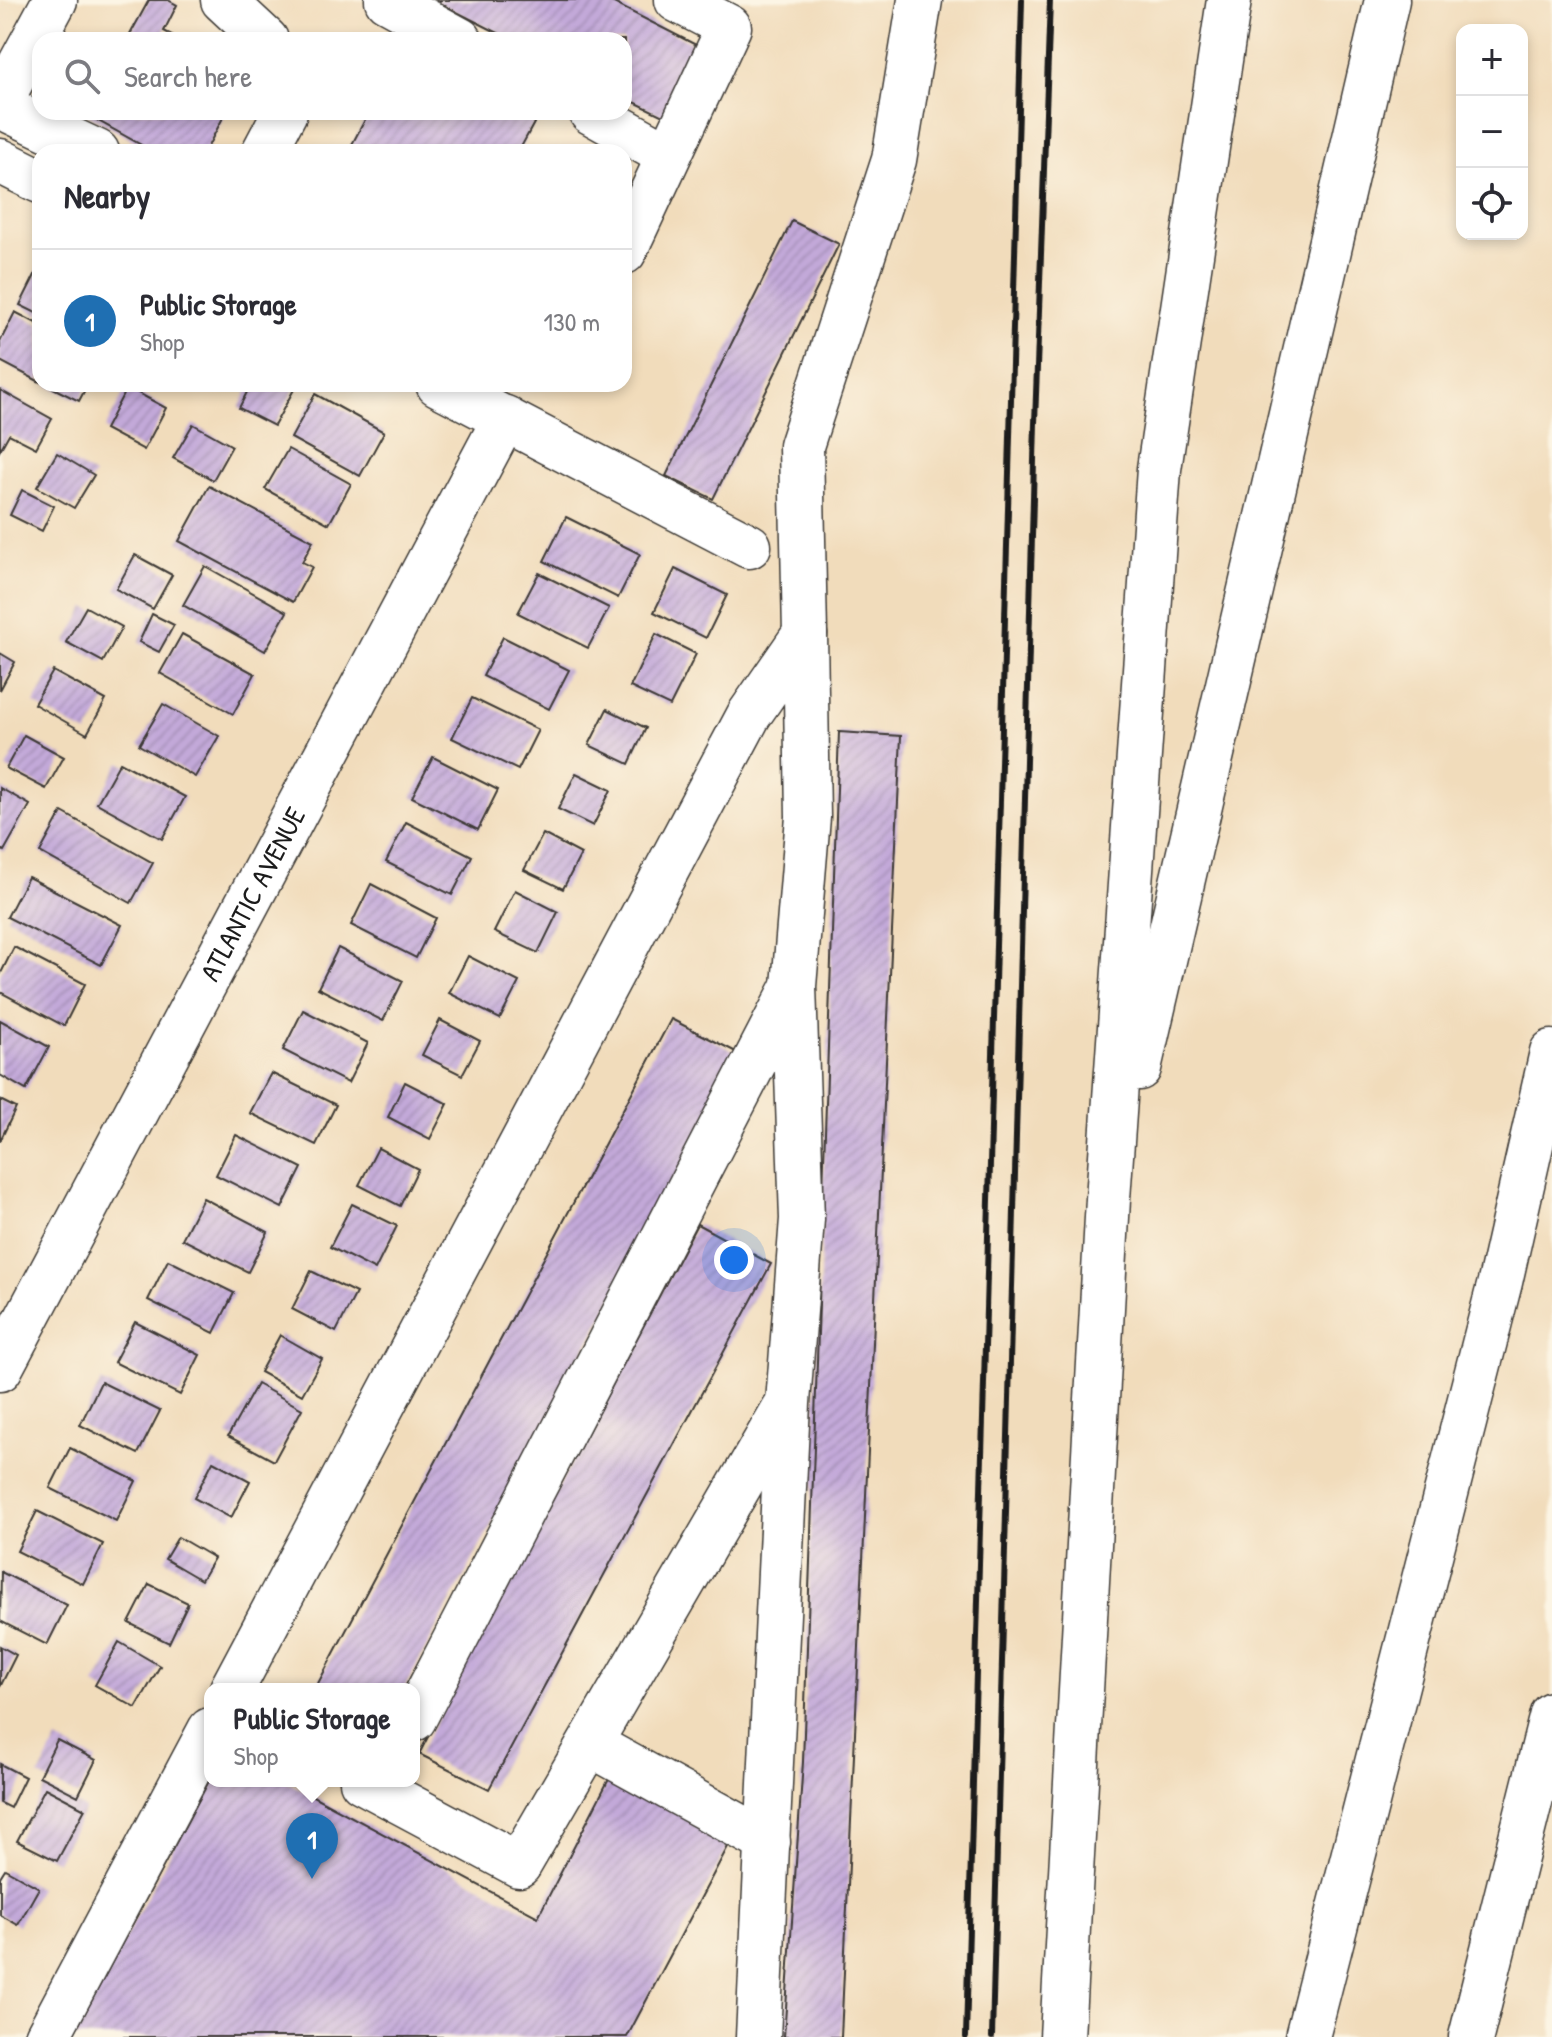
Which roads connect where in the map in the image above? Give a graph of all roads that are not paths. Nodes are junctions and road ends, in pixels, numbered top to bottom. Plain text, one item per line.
1 (55, 0) edge
2 (223, 0) edge
3 (387, 0) edge
4 (677, 0) edge
5 (920, 0) edge
6 (1229, 0) edge
7 (1387, 0) edge
8 (38, 32) edge
9 (257, 32) edge
10 (445, 32) edge
11 (32, 43) edge
12 (0, 104) edge
13 (32, 120) edge
14 (32, 120) edge
15 (281, 120) edge
16 (605, 120) edge
17 (81, 144) edge
18 (268, 144) edge
19 (668, 155) junction
20 (0, 161) edge
21 (32, 177) edge
22 (632, 234) edge
23 (454, 392) edge
24 (505, 418) junction
25 (749, 546) dead end
26 (805, 634) junction
27 (794, 986) junction
28 (1552, 1052) edge
29 (1108, 1199) junction
30 (0, 1369) edge
31 (788, 1403) junction
32 (235, 1683) edge
33 (420, 1707) edge
34 (1552, 1714) edge
35 (204, 1741) edge
36 (590, 1744) junction
37 (379, 1787) edge
38 (768, 1842) junction
39 (761, 1990) junction
40 (47, 2037) edge
41 (734, 2037) edge
42 (758, 2037) edge
43 (1062, 2037) edge
44 (1307, 2037) edge
45 (1471, 2037) edge

1 - 8 street
2 - 9 street
3 - 10 street
4 - 19 street
5 - 26 street
6 - 29 street
7 - 29 street
11 - 12 street
12 - 13 street
14 - 17 street
15 - 18 street
16 - 19 street
19 - 22 street
20 - 21 street
23 - 24 street
24 - 25 street
24 - 30 street, ATLANTIC AVENUE
26 - 27 street
26 - 32 street
27 - 31 street
27 - 33 street
28 - 44 street
29 - 43 street
31 - 36 street
31 - 38 street
34 - 45 street
35 - 40 street
36 - 37 street
36 - 38 street
38 - 39 street
39 - 41 street
39 - 42 street

